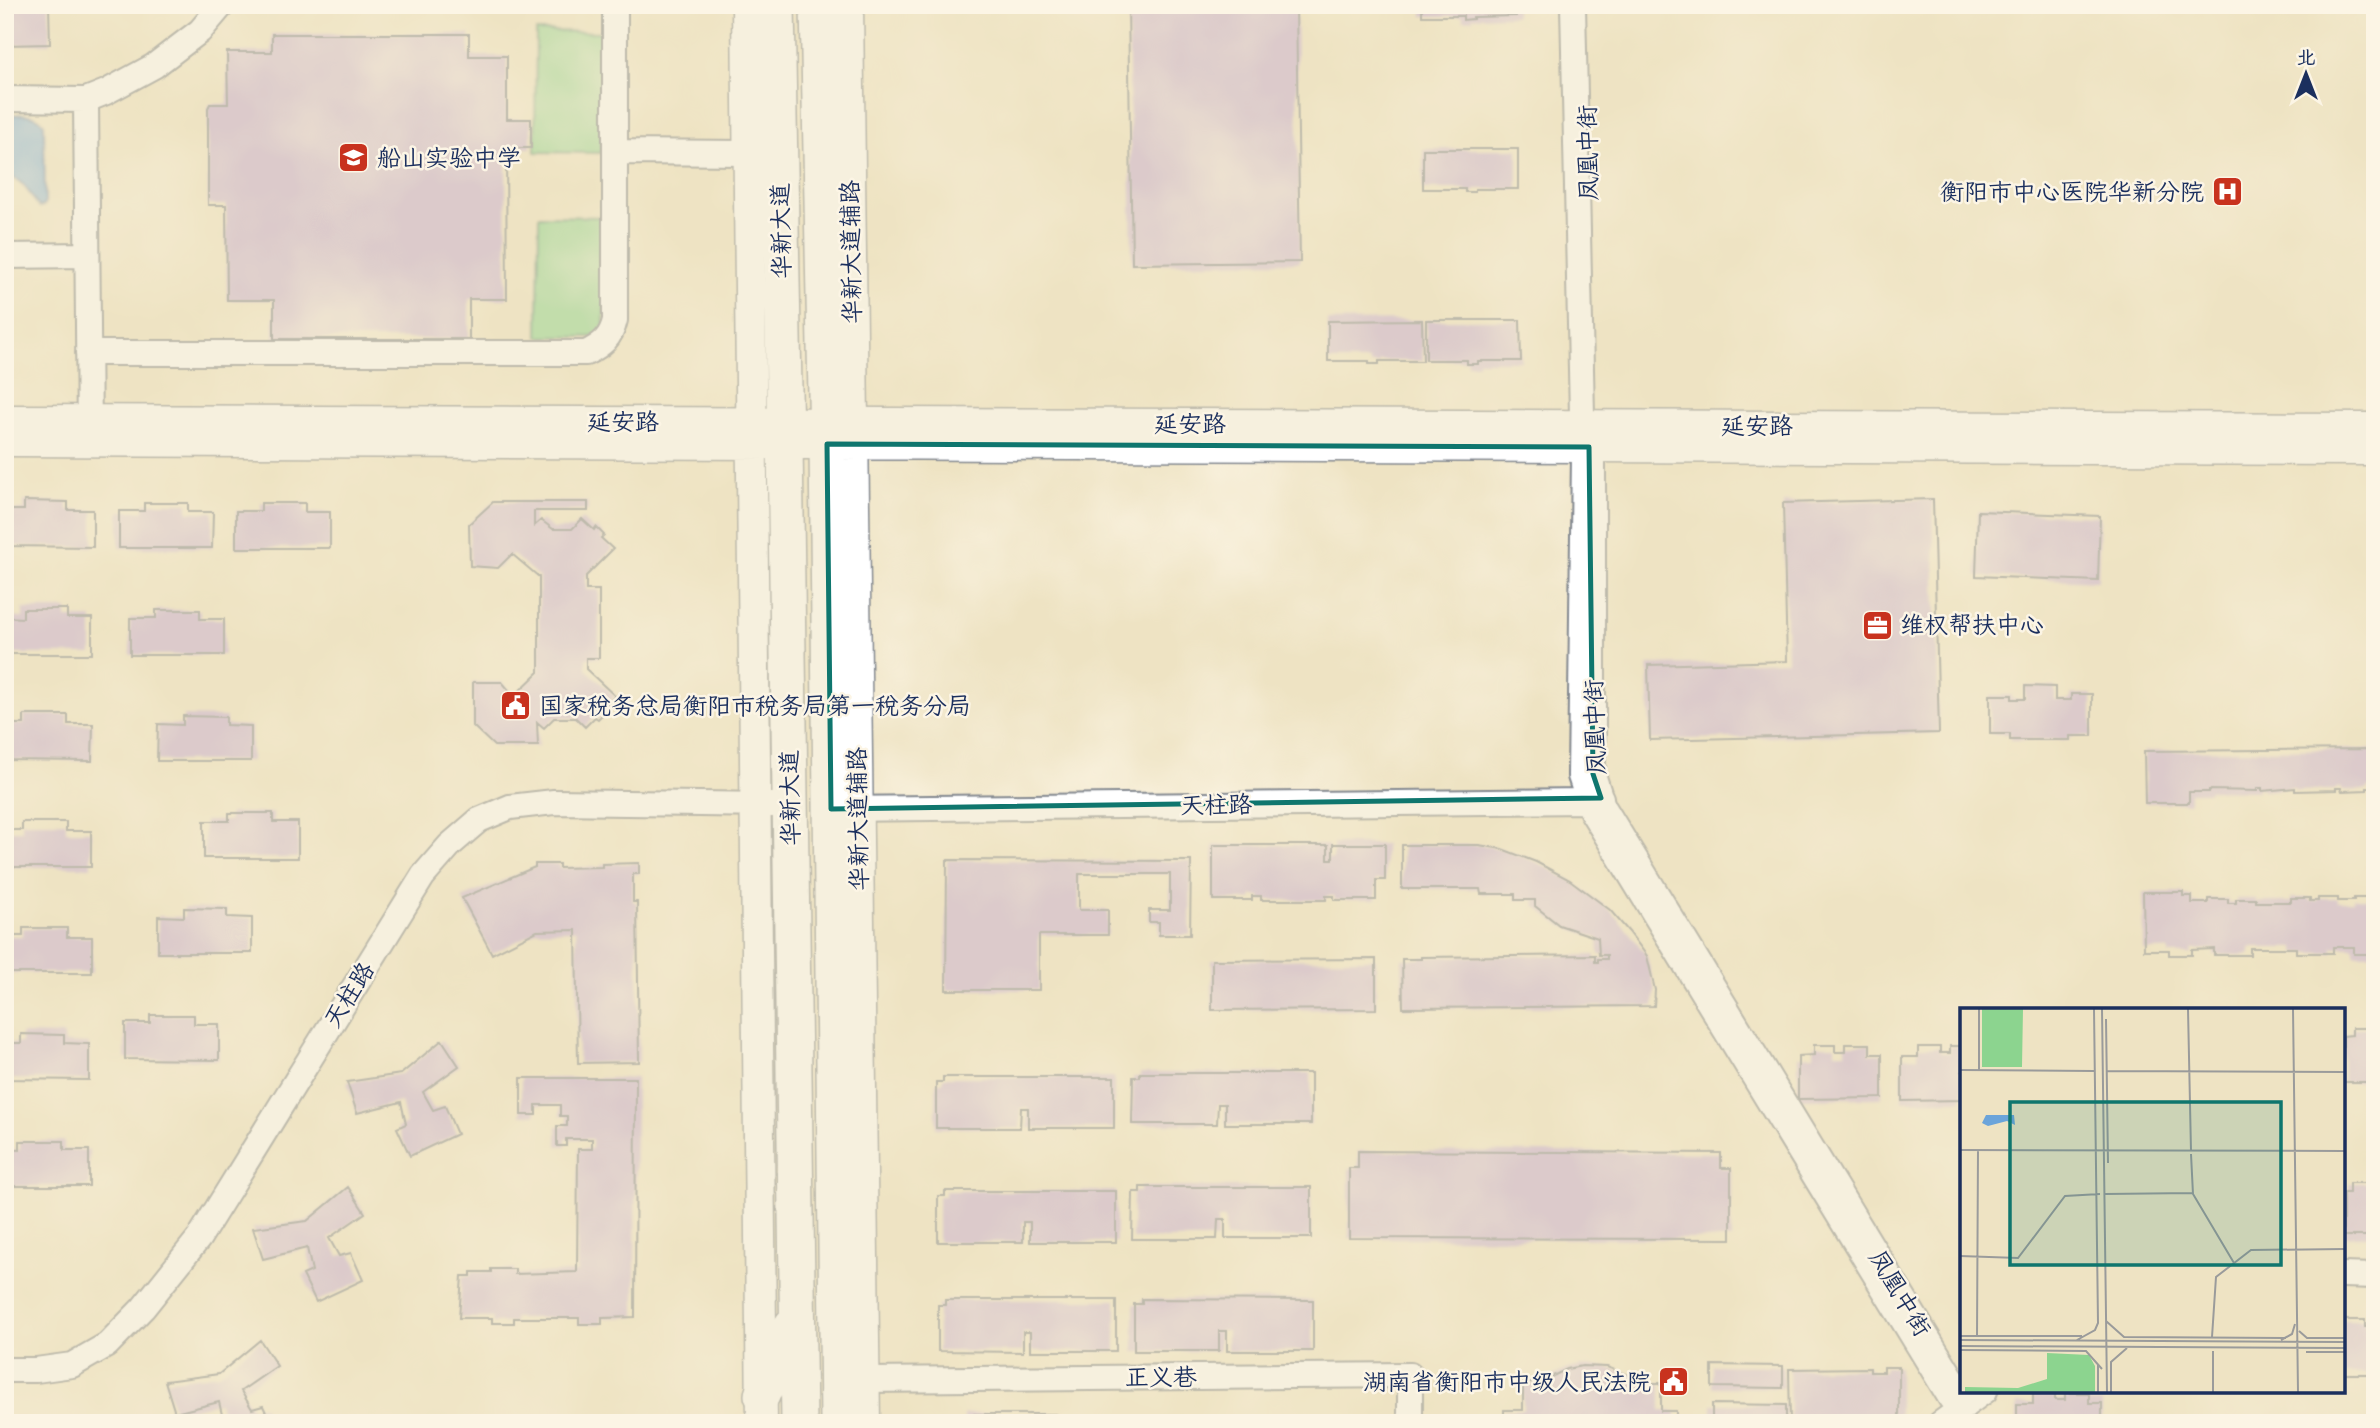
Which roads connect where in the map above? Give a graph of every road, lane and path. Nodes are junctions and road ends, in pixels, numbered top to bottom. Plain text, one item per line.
1 (222, 5) edge
2 (615, 5) edge
3 (747, 5) edge
4 (777, 5) edge
5 (818, 5) edge
6 (848, 5) edge
7 (1573, 5) edge
8 (1587, 5) edge
9 (5, 99) edge
10 (86, 100) junction
11 (615, 152) junction
12 (749, 153) junction
13 (87, 255) junction
14 (5, 256) edge
15 (88, 353) junction
16 (5, 420) edge
17 (2375, 428) edge
18 (89, 430) junction
19 (768, 433) junction
20 (840, 433) junction
21 (1588, 436) junction
22 (5, 441) edge
23 (2375, 450) edge
24 (1594, 800) junction
25 (755, 804) junction
26 (790, 805) junction
27 (844, 809) junction
28 (2345, 1275) edge
29 (2375, 1276) edge
30 (797, 1312) junction
31 (5, 1370) edge
32 (865, 1380) junction
33 (1960, 1391) edge
34 (1961, 1393) edge
35 (1982, 1393) edge
36 (1964, 1407) junction
37 (762, 1409) edge
38 (799, 1423) edge
39 (838, 1423) edge
40 (865, 1423) edge
41 (1410, 1423) edge
42 (1941, 1423) edge

1 - 10 street
2 - 11 street
3 - 12 main road
4 - 19 highway, 华新大道
5 - 20 highway, 华新大道
6 - 20 main road, 华新大道辅路
7 - 21 street, 凤凰中街
8 - 21 street, 凤凰中街
9 - 10 street
10 - 13 street
11 - 12 street
11 - 15 street
12 - 19 main road
13 - 14 street
13 - 15 street
15 - 18 street
16 - 18 main road, 延安路
17 - 21 main road, 延安路
18 - 19 main road, 延安路
18 - 22 main road, 延安路
19 - 20 main road, 延安路
19 - 25 main road
19 - 26 highway, 华新大道
20 - 21 main road, 延安路
20 - 27 highway, 华新大道
21 - 23 main road, 延安路
21 - 24 street, 凤凰中街
24 - 27 street, 天柱路
24 - 33 street, 凤凰中街
25 - 26 street, 天柱路
25 - 31 street, 天柱路
25 - 37 main road
26 - 30 highway, 华新大道
27 - 32 main road, 华新大道辅路
27 - 39 highway, 华新大道
28 - 29 street
30 - 37 highway
30 - 38 highway, 华新大道
32 - 40 main road, 华新大道辅路
32 - 41 street, 正义巷
34 - 36 street, 凤凰中街
35 - 36 street
36 - 42 street

